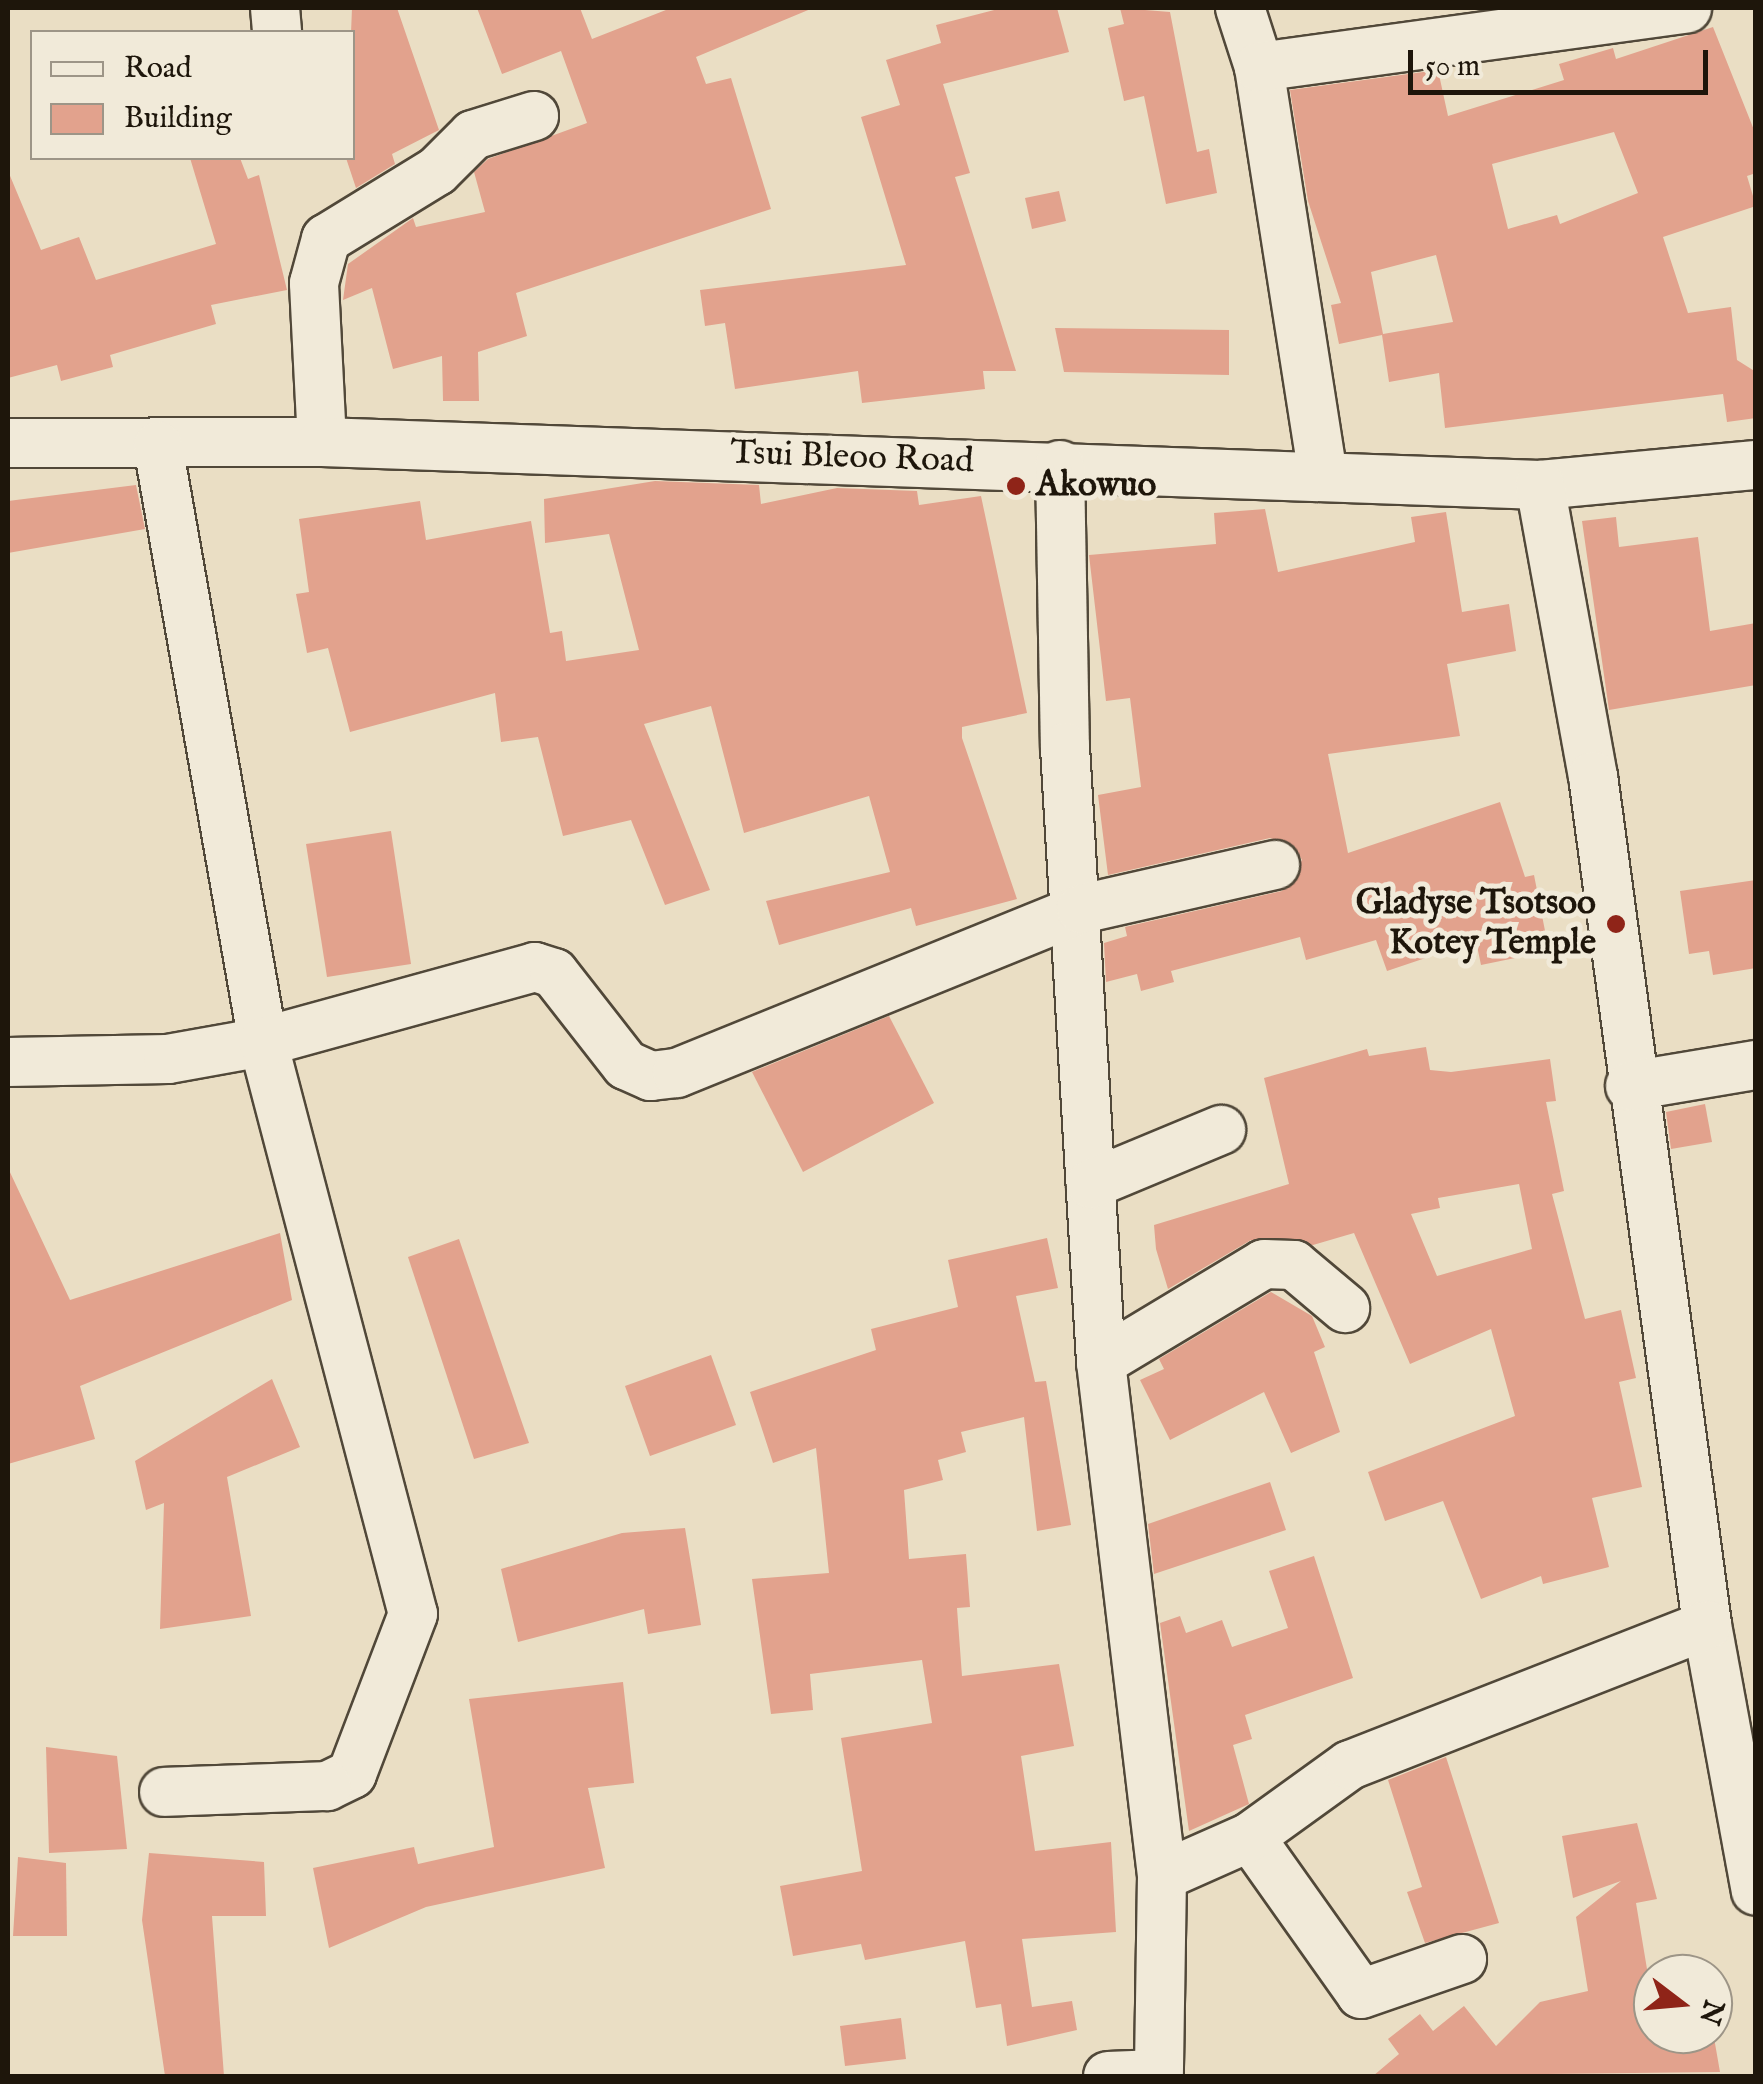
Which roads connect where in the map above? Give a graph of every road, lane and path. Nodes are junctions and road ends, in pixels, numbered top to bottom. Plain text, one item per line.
1 (1240, 8) edge
2 (1687, 8) edge
3 (1258, 66) junction
4 (534, 116) dead end
5 (322, 442) junction
6 (8, 443) edge
7 (158, 446) junction
8 (1060, 464) junction
9 (1756, 465) edge
10 (1323, 476) junction
11 (1540, 485) junction
12 (1276, 866) dead end
13 (1081, 908) junction
14 (263, 1042) junction
15 (8, 1062) edge
16 (1756, 1065) edge
17 (1630, 1086) junction
18 (1221, 1130) dead end
19 (1091, 1184) junction
20 (1345, 1308) dead end
21 (1101, 1362) junction
22 (1707, 1625) junction
23 (164, 1792) dead end
24 (1250, 1837) junction
25 (1753, 1863) edge
26 (1162, 1876) junction
27 (1462, 1960) dead end
28 (1158, 2075) edge
29 (1108, 2076) edge

1 - 3 street
2 - 3 street
3 - 10 street
4 - 5 street
5 - 7 street, Tsui Bleoo Road
5 - 8 street, Tsui Bleoo Road
6 - 7 street, Tsui Bleoo Road
7 - 14 street
8 - 10 street, Tsui Bleoo Road
8 - 13 street
9 - 11 street, Tsui Bleoo Road
10 - 11 street, Tsui Bleoo Road
11 - 17 street
12 - 13 street
13 - 14 street
13 - 19 street
14 - 15 street
14 - 23 street
16 - 17 street
17 - 22 street
18 - 19 street
19 - 21 street
20 - 21 street
21 - 26 street
22 - 24 street
22 - 25 street
24 - 26 street
24 - 27 street
26 - 28 street
28 - 29 street

